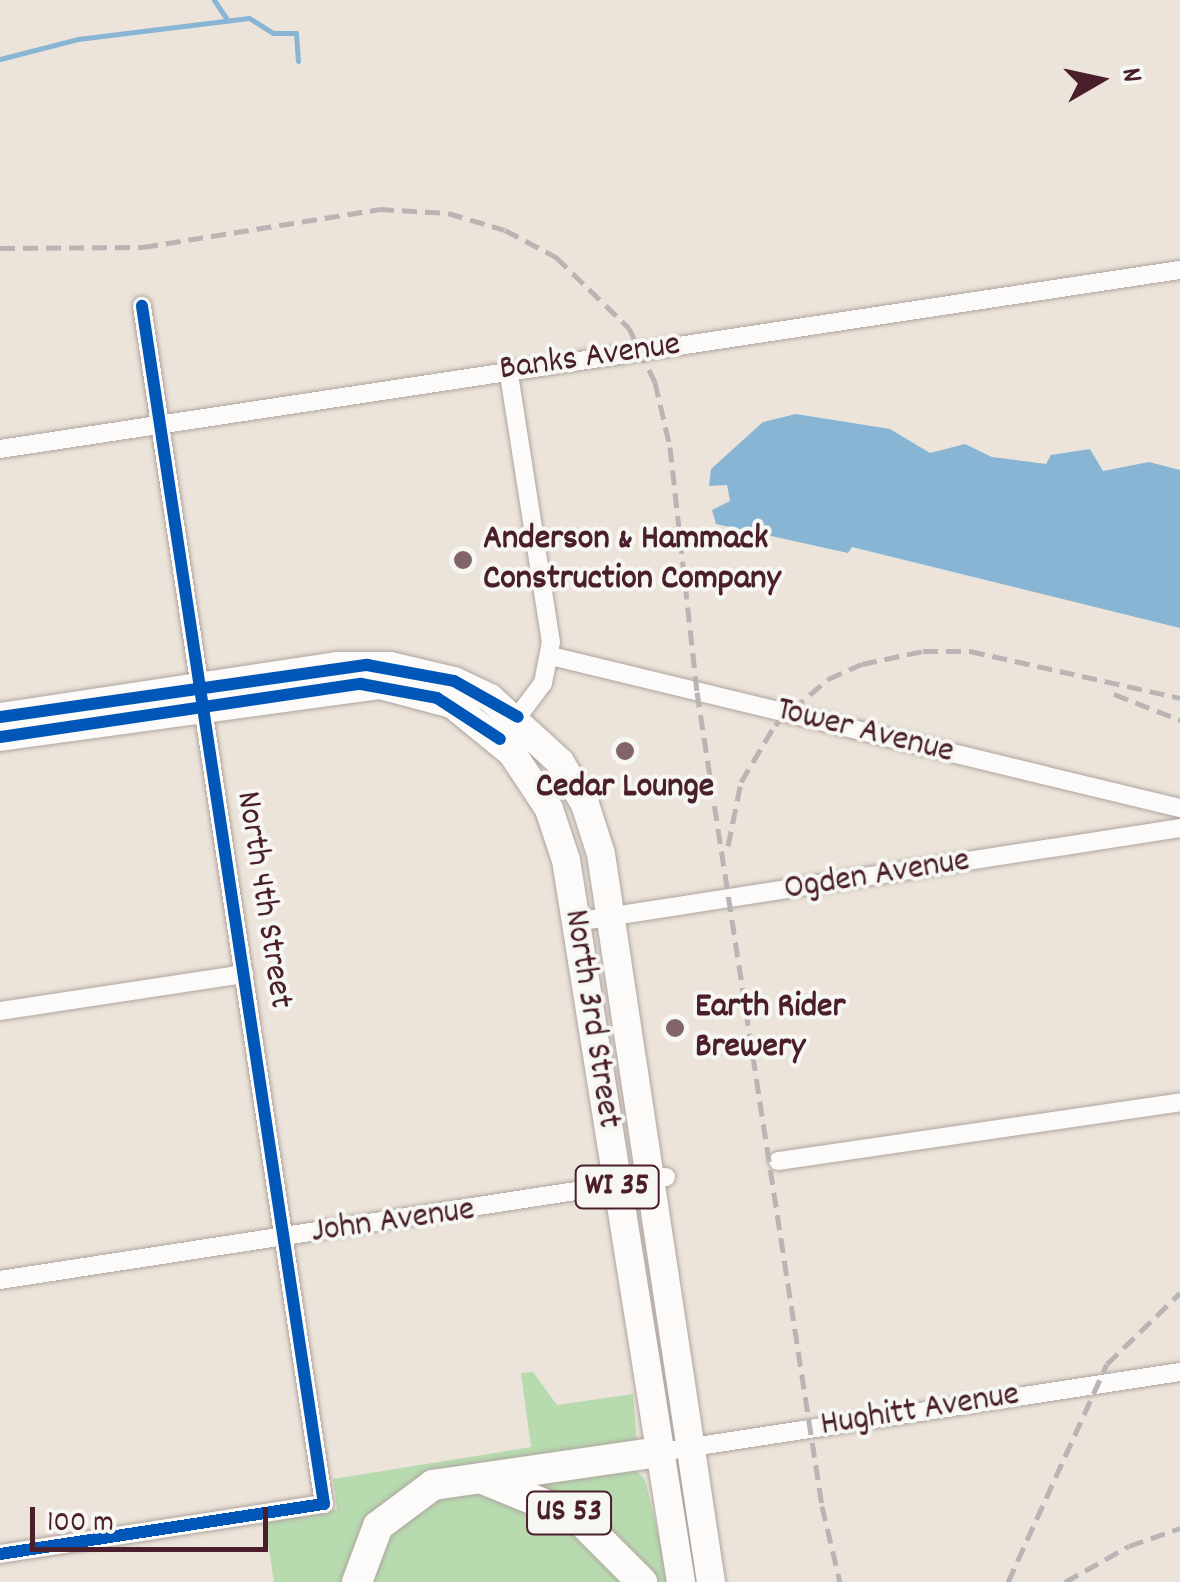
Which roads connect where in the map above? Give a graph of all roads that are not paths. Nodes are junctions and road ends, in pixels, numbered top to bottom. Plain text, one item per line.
1 (1180, 270) edge
2 (142, 306) dead end
3 (508, 368) junction
4 (160, 424) junction
5 (0, 449) edge
6 (550, 656) junction
7 (201, 697) junction
8 (0, 717) edge
9 (518, 717) junction
10 (0, 737) edge
11 (500, 739) junction
12 (1180, 808) edge
13 (1180, 828) edge
14 (610, 916) junction
15 (574, 922) junction
16 (244, 974) junction
17 (0, 1011) edge
18 (1180, 1102) edge
19 (778, 1161) dead end
20 (657, 1179) junction
21 (617, 1185) junction
22 (284, 1238) junction
23 (0, 1280) edge
24 (1180, 1372) edge
25 (691, 1447) junction
26 (660, 1452) junction
27 (475, 1477) junction
28 (0, 1554) edge
29 (357, 1582) edge
30 (642, 1582) edge
31 (681, 1582) edge
32 (711, 1582) edge

1 - 3 street, Banks Avenue
2 - 4 street, North 4th Street
3 - 4 street, Banks Avenue
3 - 6 street
4 - 5 street, Banks Avenue
4 - 7 street, North 4th Street
6 - 9 street
6 - 12 street, Tower Avenue
7 - 8 main road, WI 35
7 - 9 main road, WI 35
7 - 10 main road, WI 35
7 - 11 main road, WI 35
7 - 16 street, North 4th Street
9 - 11 street
9 - 14 main road, North 3rd Street / WI 35
11 - 15 main road, North 3rd Street / WI 35
13 - 14 street, Ogden Avenue
14 - 15 street, Ogden Avenue
14 - 20 main road, North 3rd Street / WI 35
15 - 21 main road, North 3rd Street / WI 35
16 - 17 street
16 - 22 street, North 4th Street
18 - 19 street
20 - 21 street, John Avenue
20 - 25 main road, North 3rd Street / WI 35
21 - 22 street, John Avenue
21 - 26 main road, North 3rd Street / WI 35
22 - 23 street, John Avenue
22 - 28 street, North 4th Street
24 - 25 street, Hughitt Avenue
25 - 26 street, Hughitt Avenue
25 - 32 main road, North 3rd Street / WI 35
26 - 27 highway
26 - 31 main road, North 3rd Street / WI 35
27 - 29 highway, US 53
27 - 30 highway, US 53

